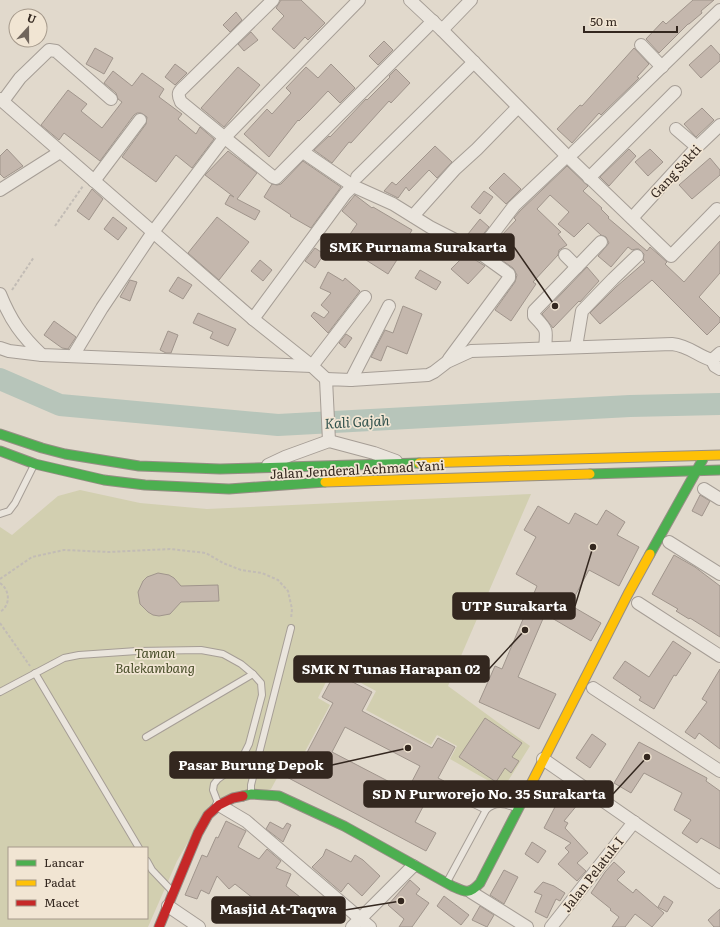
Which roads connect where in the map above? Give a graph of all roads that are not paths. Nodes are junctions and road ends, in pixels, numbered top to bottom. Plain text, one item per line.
1 (273, 0) edge
2 (359, 0) edge
3 (410, 0) edge
4 (471, 0) edge
5 (720, 10) edge
6 (432, 21) junction
7 (442, 30) junction
8 (641, 44) dead end
9 (474, 62) junction
10 (662, 67) junction
11 (676, 92) dead end
12 (111, 99) dead end
13 (2, 100) edge
14 (518, 106) junction
15 (140, 120) dead end
16 (720, 125) edge
17 (676, 129) dead end
18 (224, 138) junction
19 (697, 147) junction
20 (60, 152) junction
21 (303, 152) junction
22 (570, 154) junction
23 (589, 178) junction
24 (92, 179) junction
25 (355, 181) junction
26 (0, 190) edge
27 (717, 209) dead end
28 (413, 216) junction
29 (632, 218) junction
30 (152, 232) junction
31 (601, 242) dead end
32 (479, 252) junction
33 (565, 255) dead end
34 (637, 256) dead end
35 (577, 267) junction
36 (365, 297) dead end
37 (2, 298) edge
38 (389, 306) dead end
39 (253, 319) junction
40 (576, 346) junction
41 (0, 348) edge
42 (545, 348) junction
43 (42, 355) junction
44 (73, 356) junction
45 (716, 356) edge
46 (447, 362) junction
47 (312, 366) junction
48 (720, 369) edge
49 (351, 380) junction
50 (326, 385) junction
51 (0, 434) edge
52 (329, 437) junction
53 (0, 451) edge
54 (705, 455) junction
55 (720, 455) edge
56 (38, 456) junction
57 (415, 463) junction
58 (401, 464) junction
59 (263, 468) junction
60 (720, 470) edge
61 (697, 471) junction
62 (416, 479) junction
63 (704, 489) dead end
64 (720, 499) edge
65 (0, 514) edge
66 (669, 542) dead end
67 (720, 574) edge
68 (638, 603) dead end
69 (291, 628) road end
70 (720, 656) edge
71 (35, 673) junction
72 (253, 674) junction
73 (593, 688) dead end
74 (0, 692) edge
75 (146, 737) dead end
76 (543, 759) junction
77 (720, 771) edge
78 (443, 789) dead end
79 (251, 794) junction
80 (219, 805) junction
81 (518, 808) junction
82 (486, 810) junction
83 (634, 822) junction
84 (138, 847) edge
85 (148, 863) edge
86 (413, 866) junction
87 (720, 882) edge
88 (446, 883) junction
89 (173, 892) junction
90 (471, 892) junction
91 (168, 906) junction
92 (361, 918) junction
93 (160, 927) edge
94 (199, 927) edge
95 (352, 927) edge
96 (370, 927) edge
97 (527, 927) edge
98 (551, 927) edge

1 - 18 street
2 - 18 street
3 - 6 street
4 - 7 street
5 - 10 street
6 - 7 street
6 - 21 street
7 - 9 street
8 - 10 street
9 - 14 street
9 - 25 street
10 - 22 street
11 - 23 street
12 - 13 street
13 - 20 street
14 - 22 street
14 - 28 street
15 - 24 street
16 - 19 street, Gang Sakti
17 - 19 street
18 - 21 street
18 - 30 street
19 - 29 street, Gang Sakti
20 - 24 street
20 - 26 street
21 - 25 street
22 - 23 street
22 - 32 street
23 - 29 street
24 - 30 street
25 - 28 street
25 - 39 street
27 - 29 street
28 - 32 street
30 - 39 street
30 - 44 street
31 - 35 street
32 - 46 street
33 - 35 street
34 - 40 street
35 - 42 street
36 - 47 street
37 - 43 street
38 - 49 street
39 - 47 street
40 - 42 street
40 - 45 street
41 - 43 street
42 - 46 street
43 - 44 street
44 - 47 street
45 - 48 street
46 - 49 street
47 - 50 street
49 - 50 street
50 - 52 street
51 - 56 main road, Jalan Jenderal Achmad Yani
52 - 58 street
52 - 59 street
53 - 56 main road, Jalan Jenderal Achmad Yani
54 - 55 main road, Jalan Jenderal Achmad Yani
54 - 57 main road, Jalan Jenderal Achmad Yani
54 - 61 main road
56 - 59 main road, Jalan Jenderal Achmad Yani
56 - 62 main road, Jalan Jenderal Achmad Yani
56 - 65 lane
57 - 58 main road, Jalan Jenderal Achmad Yani
57 - 62 main road
58 - 59 main road, Jalan Jenderal Achmad Yani
60 - 61 main road, Jalan Jenderal Achmad Yani
61 - 62 main road, Jalan Jenderal Achmad Yani
61 - 76 main road
63 - 64 street
66 - 67 street
68 - 70 street
69 - 79 lane
71 - 72 lane
71 - 74 lane
71 - 84 lane
72 - 75 lane
72 - 80 lane
73 - 77 street
76 - 81 main road
76 - 83 street
78 - 82 lane
79 - 80 main road
79 - 86 main road
80 - 89 main road
80 - 92 street
81 - 82 lane
81 - 90 main road
82 - 88 lane
83 - 87 street
83 - 98 street, Jalan Pelatuk I
85 - 89 lane
86 - 88 main road
86 - 92 street
88 - 90 main road
89 - 91 main road
90 - 97 street
91 - 93 main road
91 - 94 street
92 - 95 street
92 - 96 street

